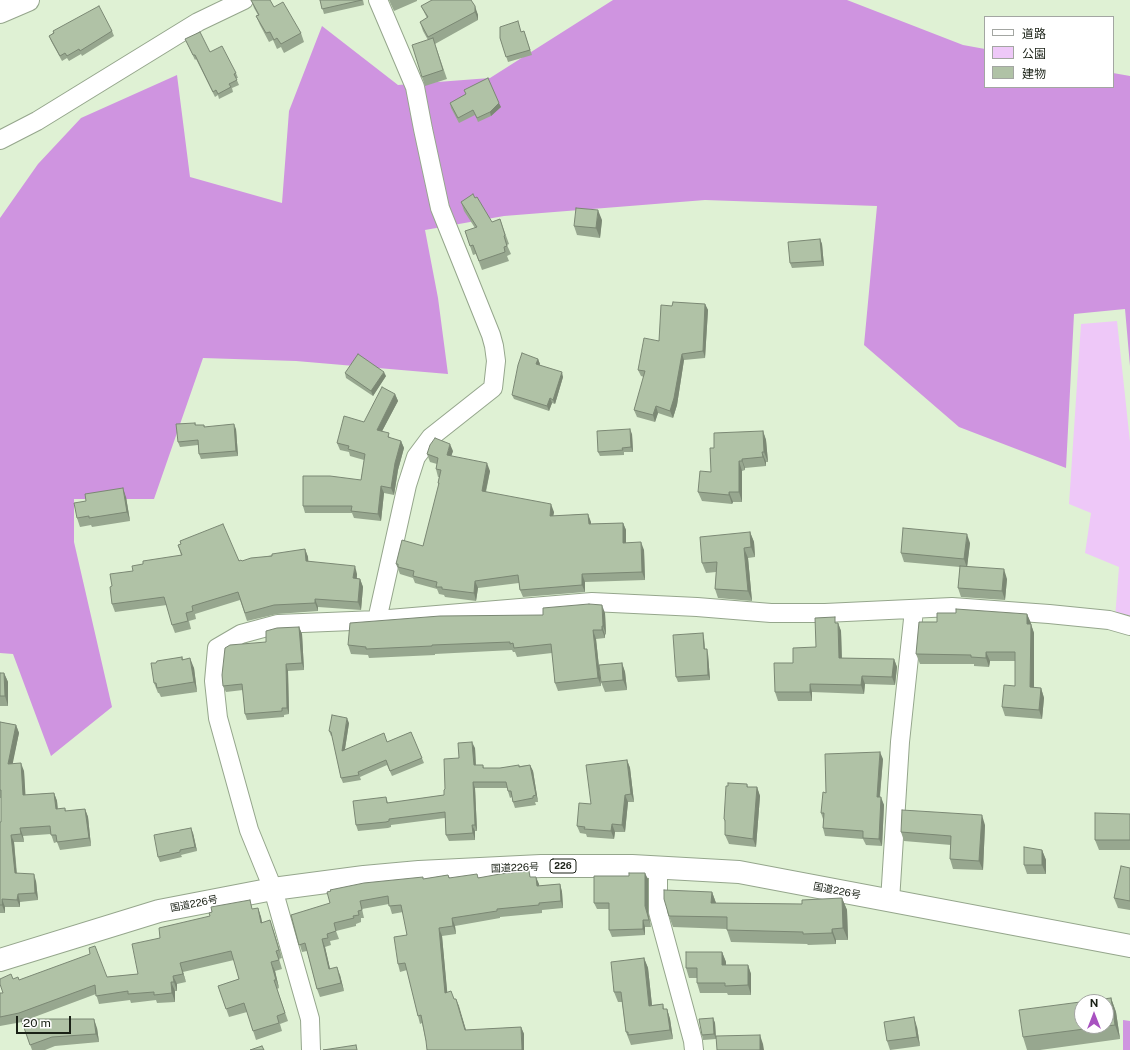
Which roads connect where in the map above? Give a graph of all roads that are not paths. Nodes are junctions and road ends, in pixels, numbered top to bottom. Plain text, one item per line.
1 (28, 0) edge
2 (244, 0) edge
3 (378, 0) edge
4 (0, 12) edge
5 (0, 140) edge
6 (914, 610) junction
7 (377, 620) junction
8 (1130, 626) edge
9 (658, 868) junction
10 (274, 889) junction
11 (890, 901) junction
12 (1130, 946) edge
13 (0, 960) edge
14 (311, 1050) edge
15 (694, 1050) edge

1 - 4 main road
2 - 5 street
3 - 7 street
6 - 7 street
6 - 8 street
6 - 11 street
7 - 10 street
9 - 10 main road, 国道226号 / 226
9 - 11 main road, 国道226号 / 226
9 - 15 street
10 - 13 main road, 国道226号 / 226
10 - 14 street
11 - 12 main road, 国道226号 / 226

